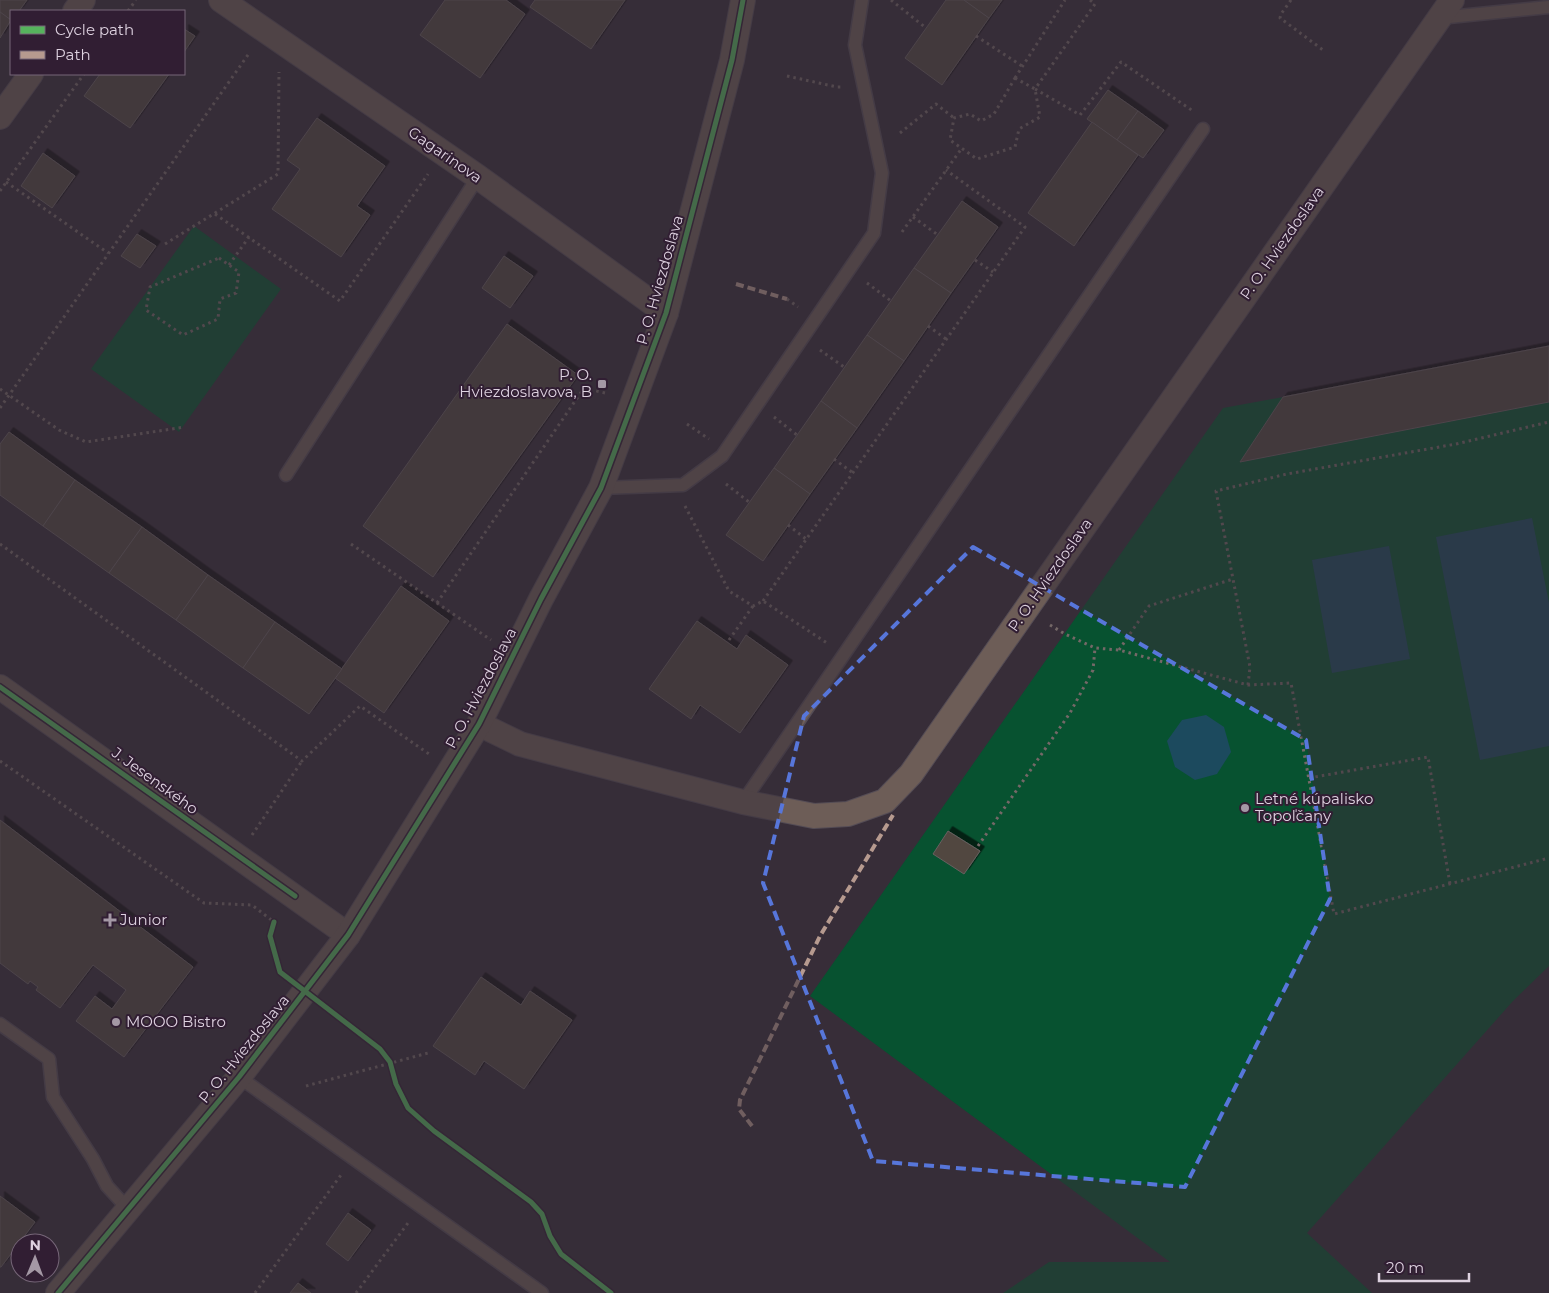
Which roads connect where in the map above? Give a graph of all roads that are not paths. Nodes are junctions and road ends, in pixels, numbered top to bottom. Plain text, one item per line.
1 (221, 0) edge
2 (743, 0) edge
3 (862, 0) edge
4 (1549, 7) edge
5 (1445, 9) edge
6 (30, 75) edge
7 (0, 117) edge
8 (1203, 129) road end
9 (478, 177) junction
10 (666, 313) junction
11 (286, 475) dead end
12 (601, 488) junction
13 (0, 686) edge
14 (479, 724) junction
15 (743, 802) junction
16 (348, 935) junction
17 (0, 1024) edge
18 (239, 1077) junction
19 (129, 1210) junction
20 (58, 1293) edge
21 (542, 1293) edge

1 - 9 street, Gagarinova
2 - 10 street, P. O. Hviezdoslava
3 - 12 lane
4 - 5 lane
5 - 15 street, P. O. Hviezdoslava
6 - 7 street
8 - 15 lane
9 - 10 street, Gagarinova
9 - 11 lane
10 - 12 street, P. O. Hviezdoslava
12 - 14 street, P. O. Hviezdoslava
13 - 16 street, J. Jesenského
14 - 15 street, P. O. Hviezdoslava
14 - 16 street, P. O. Hviezdoslava
16 - 18 street, P. O. Hviezdoslava
17 - 19 lane
18 - 19 street, P. O. Hviezdoslava
18 - 21 lane
19 - 20 street, P. O. Hviezdoslava

